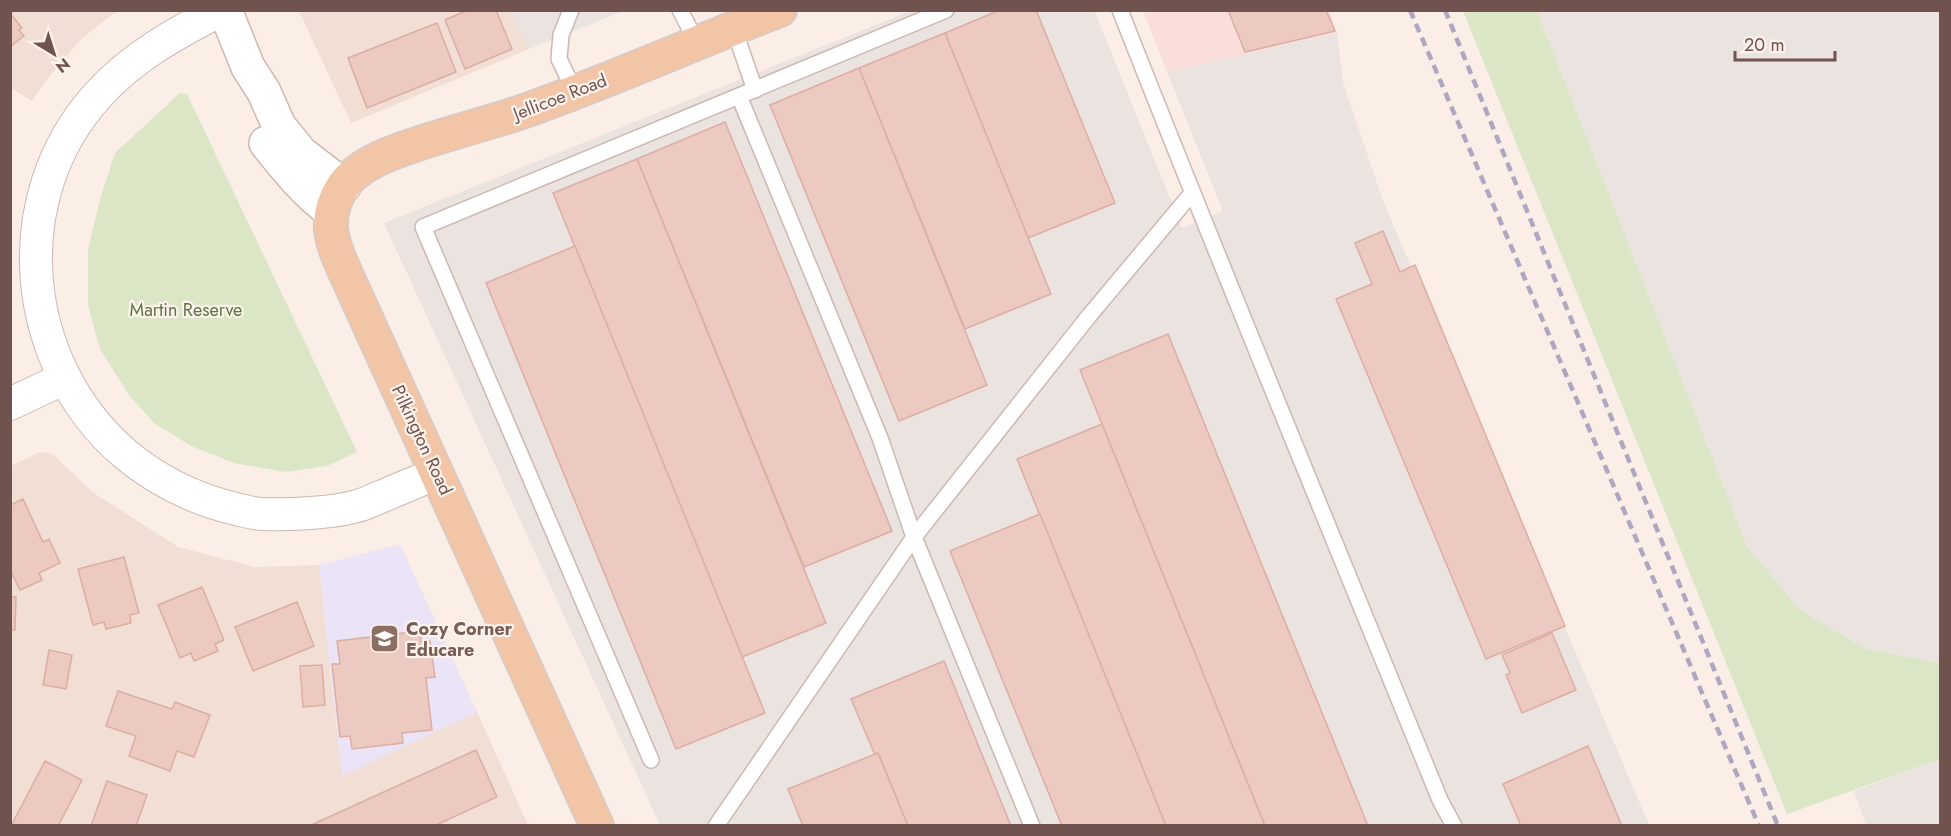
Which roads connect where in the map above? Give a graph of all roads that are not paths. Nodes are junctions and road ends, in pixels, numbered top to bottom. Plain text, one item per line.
1 (223, 10) edge
2 (571, 10) edge
3 (680, 10) edge
4 (780, 10) edge
5 (946, 10) edge
6 (1120, 10) edge
7 (734, 29) junction
8 (697, 43) junction
9 (755, 90) junction
10 (575, 92) junction
11 (739, 96) junction
12 (1192, 193) junction
13 (337, 198) junction
14 (65, 378) junction
15 (10, 404) edge
16 (437, 473) junction
17 (914, 537) junction
18 (651, 760) dead end
19 (597, 825) edge
20 (716, 825) edge
21 (1032, 825) edge
22 (1454, 825) edge

1 - 13 street
1 - 14 street
2 - 10 lane
3 - 8 lane
4 - 7 main road, Jellicoe Road
5 - 9 lane
6 - 12 lane
7 - 8 main road, Jellicoe Road
7 - 9 lane
8 - 10 main road, Jellicoe Road
9 - 11 lane
10 - 13 main road, Jellicoe Road
11 - 17 lane
11 - 18 lane
12 - 17 lane
12 - 22 lane
13 - 16 main road, Pilkington Road
14 - 15 street
14 - 16 street
16 - 19 main road, Pilkington Road
17 - 20 lane
17 - 21 lane

